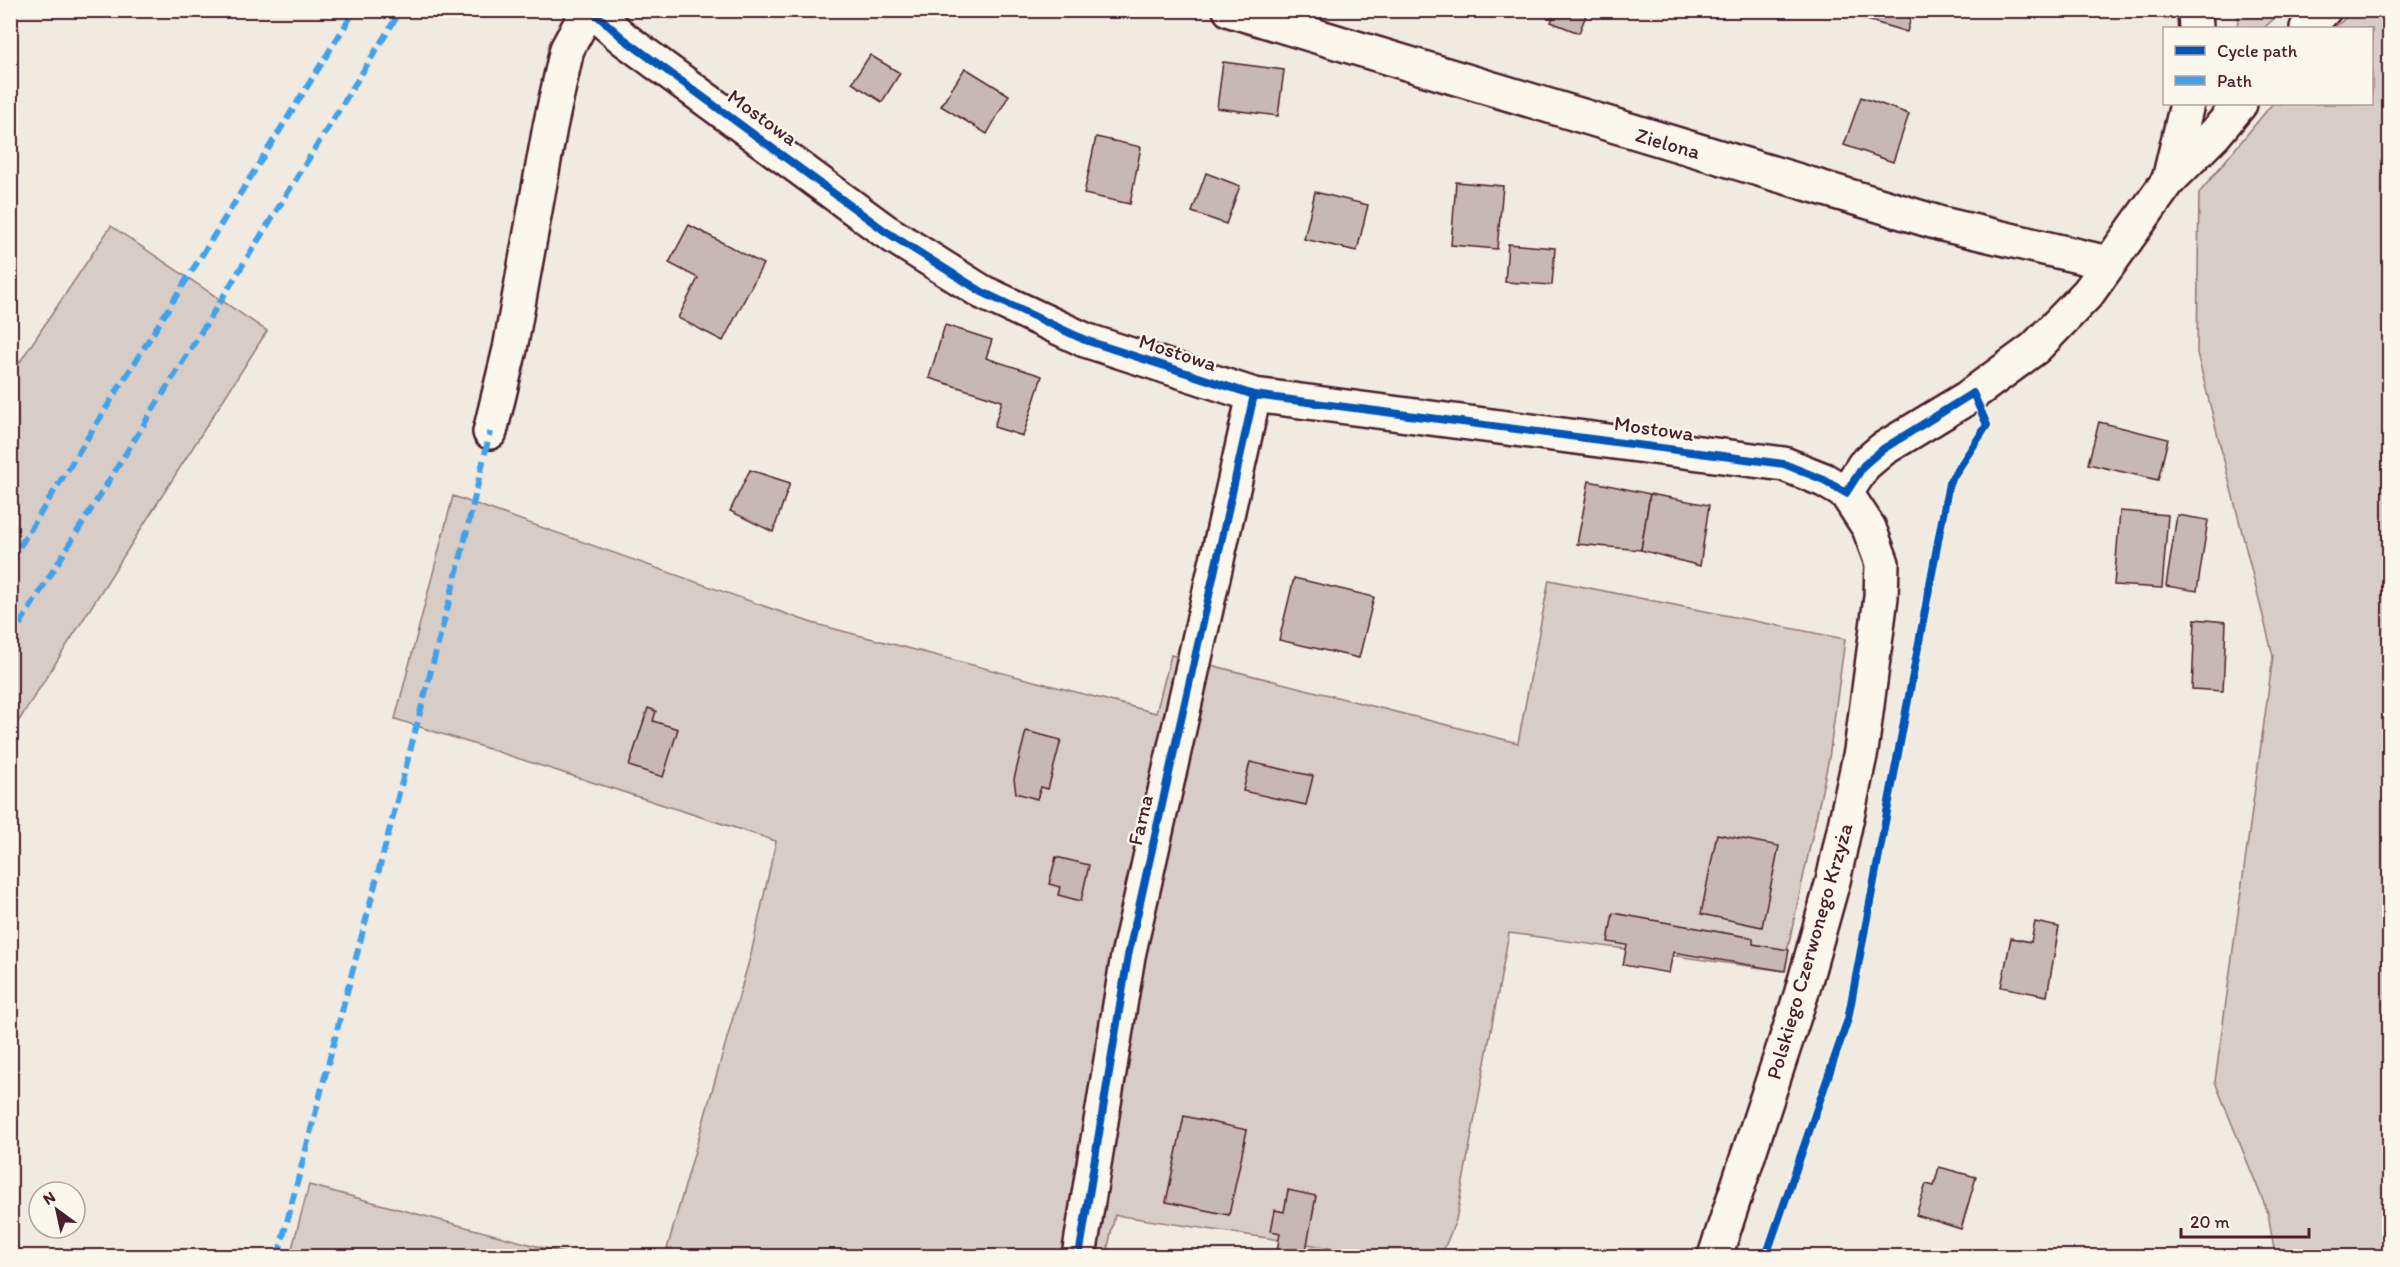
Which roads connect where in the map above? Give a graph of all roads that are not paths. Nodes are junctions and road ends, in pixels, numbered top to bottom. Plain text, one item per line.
1 (589, 10) edge
2 (1230, 10) edge
3 (2195, 10) edge
4 (2324, 10) edge
5 (2196, 27) edge
6 (2308, 27) edge
7 (2187, 105) edge
8 (2239, 105) edge
9 (2169, 180) junction
10 (2109, 263) junction
11 (1254, 395) junction
12 (490, 432) dead end
13 (1846, 493) junction
14 (1079, 1257) edge
15 (1715, 1257) edge

1 - 11 street, Mostowa
1 - 12 street
2 - 10 street, Zielona
3 - 5 street
4 - 6 street
7 - 9 street
8 - 9 street
9 - 10 street
10 - 13 street
11 - 13 street, Mostowa
11 - 14 street, Farna
13 - 15 street, Polskiego Czerwonego Krzyża

